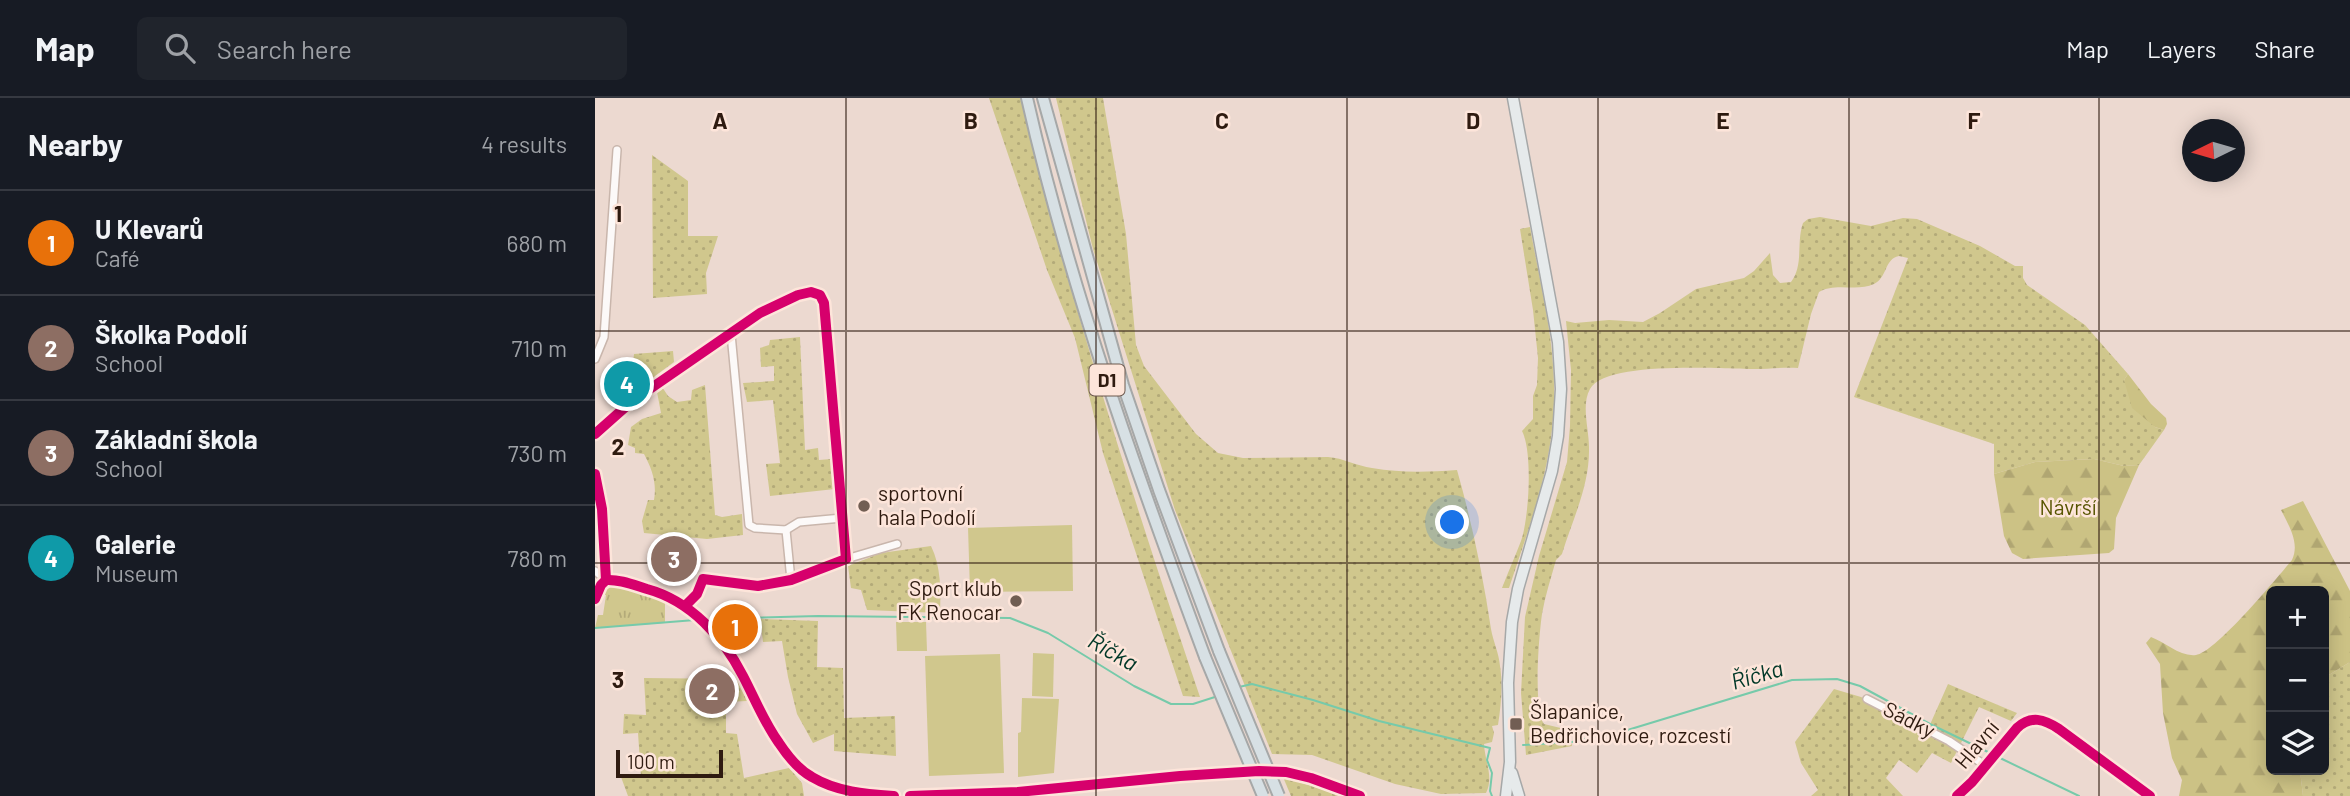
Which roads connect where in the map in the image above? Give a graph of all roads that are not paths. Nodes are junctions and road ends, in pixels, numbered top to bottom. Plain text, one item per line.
1 (1027, 98) edge
2 (1043, 98) edge
3 (1513, 98) edge
4 (617, 150) dead end
5 (731, 334) junction
6 (595, 359) edge
7 (595, 434) edge
8 (595, 474) edge
9 (842, 518) junction
10 (786, 530) junction
11 (897, 544) dead end
12 (846, 559) junction
13 (595, 571) edge
14 (606, 580) junction
15 (791, 580) junction
16 (595, 599) edge
17 (685, 606) junction
18 (1867, 699) dead end
19 (1510, 762) junction
20 (1986, 766) junction
21 (1243, 772) dead end
22 (1277, 772) dead end
23 (1018, 794) edge
24 (1964, 794) edge
25 (894, 796) edge
26 (910, 796) edge
27 (1263, 796) edge
28 (1279, 796) edge
29 (1360, 796) edge
30 (1506, 796) edge
31 (1519, 796) edge
32 (2150, 796) edge

1 - 27 highway, D1, bridge
2 - 28 highway, D1, bridge
3 - 19 main road
4 - 6 street
5 - 7 street
5 - 9 street
5 - 10 street
8 - 14 street
9 - 10 street
9 - 12 street
10 - 15 street
11 - 12 street
12 - 15 street
13 - 14 street
14 - 16 street
14 - 17 street
15 - 17 street
17 - 25 street
18 - 20 street, Sádky
19 - 30 main road
19 - 31 main road
20 - 24 street, Hlavní
20 - 32 street, Hlavní
21 - 23 street
22 - 29 street
23 - 26 street

